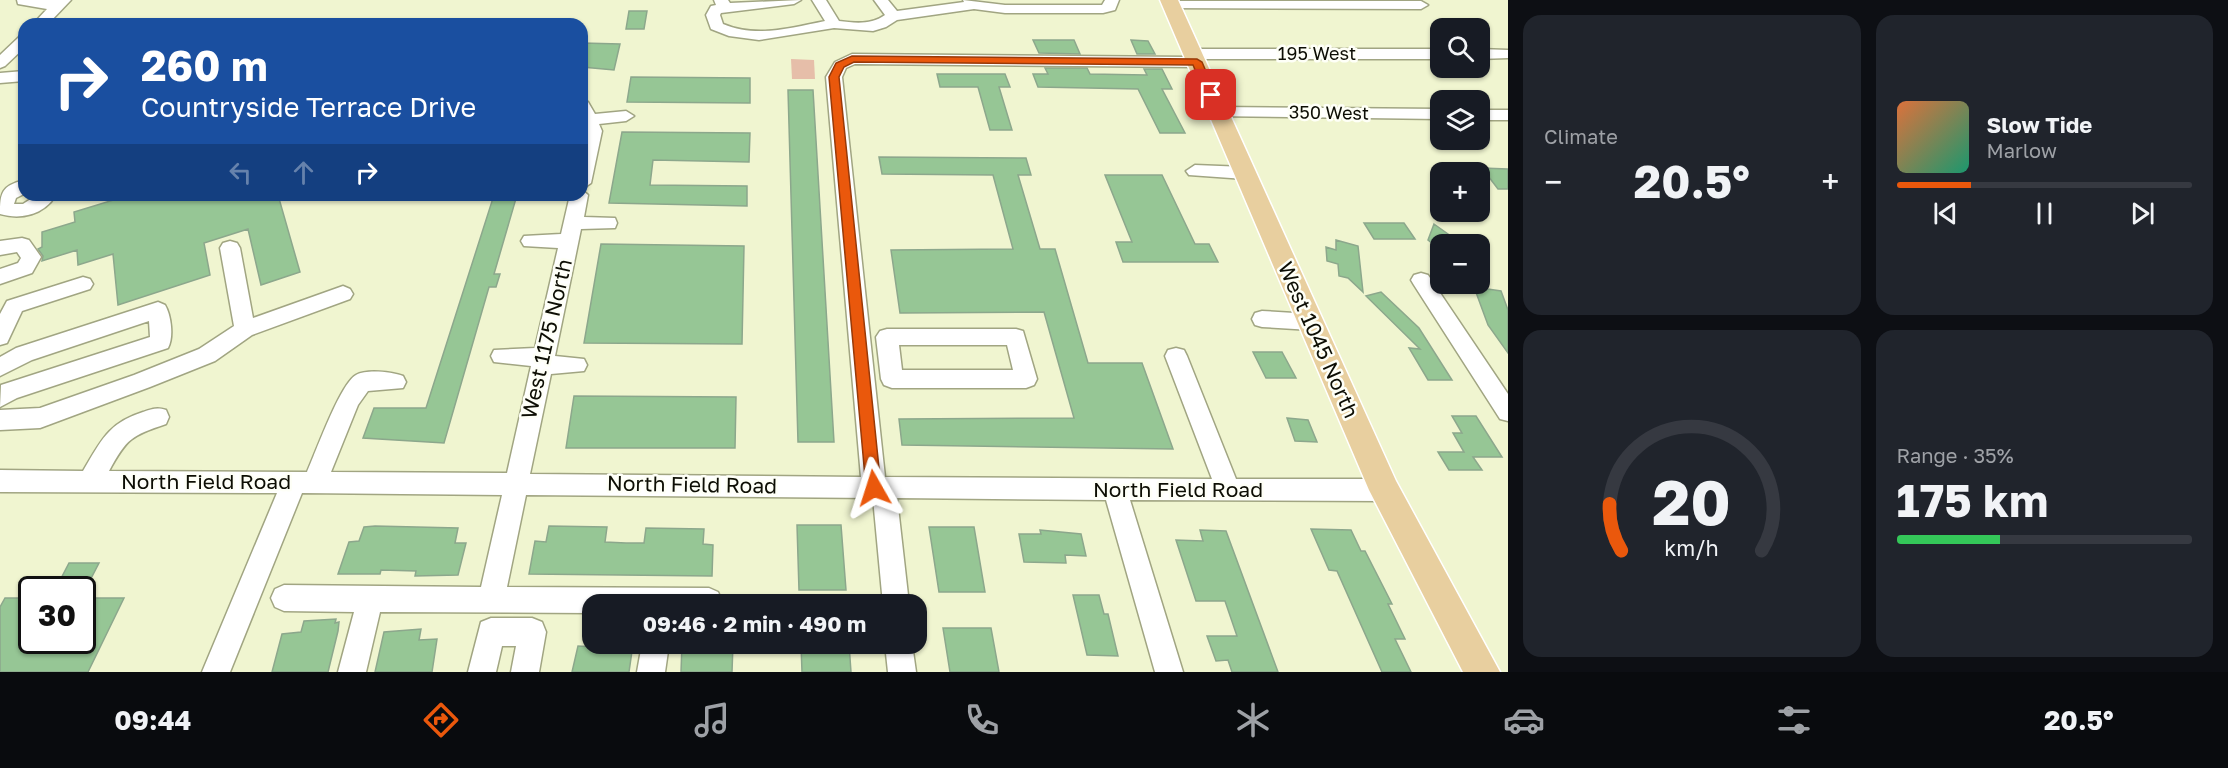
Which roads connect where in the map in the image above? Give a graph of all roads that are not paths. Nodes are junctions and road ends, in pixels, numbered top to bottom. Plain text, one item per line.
1 (794, 0) edge
2 (819, 0) edge
3 (881, 0) edge
4 (1112, 0) edge
5 (23, 2) edge
6 (1171, 2) edge
7 (61, 3) edge
8 (972, 3) edge
9 (723, 4) edge
10 (1421, 5) dead end
11 (893, 16) junction
12 (46, 18) edge
13 (834, 24) junction
14 (18, 46) edge
15 (1430, 54) edge
16 (1490, 54) edge
17 (1505, 54) dead end
18 (1195, 58) junction
19 (0, 65) edge
20 (18, 66) edge
21 (18, 76) edge
22 (0, 78) edge
23 (1217, 112) junction
24 (588, 113) edge
25 (1430, 114) edge
26 (1490, 115) edge
27 (1508, 115) edge
28 (626, 116) dead end
29 (588, 118) edge
30 (588, 150) edge
31 (1195, 171) dead end
32 (1245, 173) junction
33 (18, 190) edge
34 (41, 201) edge
35 (578, 201) edge
36 (608, 224) dead end
37 (571, 232) junction
38 (531, 241) dead end
39 (0, 248) edge
40 (230, 248) dead end
41 (0, 278) edge
42 (1421, 280) dead end
43 (83, 284) dead end
44 (343, 294) dead end
45 (1262, 319) dead end
46 (1311, 322) junction
47 (245, 329) junction
48 (0, 337) edge
49 (861, 354) junction
50 (889, 354) junction
51 (502, 356) dead end
52 (1176, 356) dead end
53 (542, 360) junction
54 (576, 365) dead end
55 (0, 367) edge
56 (395, 382) dead end
57 (0, 398) edge
58 (1508, 412) edge
59 (158, 417) dead end
60 (0, 420) edge
61 (0, 481) edge
62 (90, 481) junction
63 (305, 482) junction
64 (515, 482) junction
65 (879, 488) junction
66 (1115, 490) junction
67 (1228, 490) junction
68 (1385, 490) junction
69 (895, 594) edge
70 (284, 598) dead end
71 (370, 599) junction
72 (504, 600) junction
73 (582, 601) edge
74 (511, 632) junction
75 (654, 654) edge
76 (900, 654) edge
77 (216, 672) edge
78 (352, 672) edge
79 (482, 672) edge
80 (525, 672) edge
81 (651, 672) edge
82 (902, 672) edge
83 (1168, 672) edge
84 (1482, 672) edge

1 - 9 street
2 - 13 street
3 - 11 street
4 - 8 street
5 - 7 street
6 - 10 street
6 - 18 main road, West 1045 North
7 - 12 street
8 - 11 street
9 - 13 street
11 - 13 street
14 - 19 street
15 - 18 street, 195 West
16 - 17 street
18 - 23 main road, West 1045 North
18 - 49 street, 195 West
19 - 20 street
21 - 22 street
23 - 25 street, 350 West
23 - 32 main road, West 1045 North
24 - 28 street
26 - 27 street
29 - 30 street
31 - 32 street
32 - 46 main road, West 1045 North
33 - 34 street
35 - 37 street, West 1175 North
36 - 37 street
37 - 38 street
37 - 53 street, West 1175 North
39 - 41 street
40 - 47 street
42 - 58 street
43 - 48 street
44 - 47 street
45 - 46 street
46 - 68 main road, West 1045 North
47 - 60 street
49 - 50 street
49 - 65 street
50 - 50 street
51 - 53 street
52 - 67 street
53 - 54 street
53 - 64 street, West 1175 North
55 - 57 street
56 - 63 street
59 - 62 street
61 - 62 street, North Field Road
62 - 63 street, North Field Road
63 - 64 street, North Field Road
63 - 77 street
64 - 65 street, North Field Road
64 - 72 street, West 1175 North
65 - 66 street, North Field Road
65 - 69 street
66 - 67 street, North Field Road
66 - 83 street
67 - 68 street, North Field Road
68 - 84 main road, West 1045 North
70 - 71 street
71 - 72 street
71 - 78 street
72 - 73 street
72 - 74 street, West 1175 North
74 - 79 street
74 - 80 street
75 - 81 street
76 - 82 street

